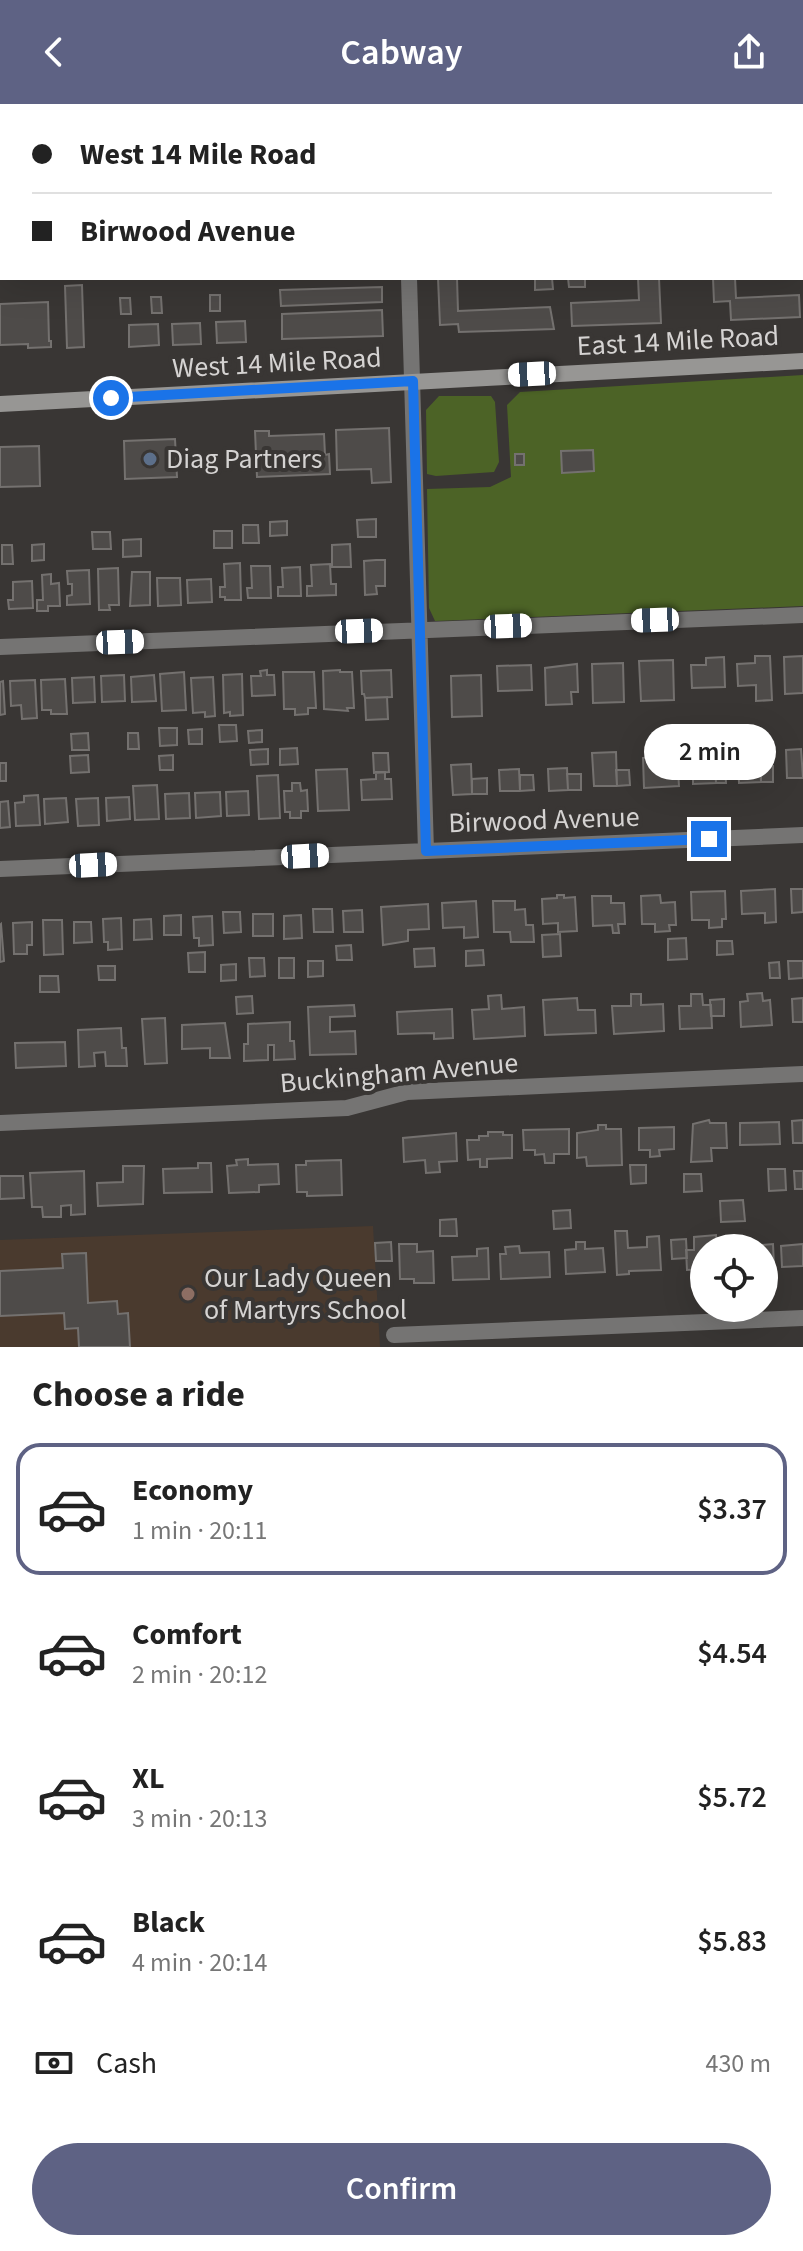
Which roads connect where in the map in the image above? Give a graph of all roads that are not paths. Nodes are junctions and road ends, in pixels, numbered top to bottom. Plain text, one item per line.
1 (409, 280) edge
2 (803, 361) edge
3 (413, 381) junction
4 (0, 404) edge
5 (803, 615) edge
6 (419, 629) junction
7 (0, 647) edge
8 (803, 835) edge
9 (426, 851) junction
10 (0, 869) edge
11 (803, 1074) edge
12 (0, 1123) edge
13 (803, 1318) edge
14 (394, 1335) dead end

1 - 3 street
2 - 3 main road, East 14 Mile Road
3 - 4 main road, West 14 Mile Road
3 - 6 street
5 - 6 street
6 - 7 street
6 - 9 street
8 - 9 street, Birwood Avenue
9 - 10 street, Birwood Avenue
11 - 12 street, Buckingham Avenue
13 - 14 street

